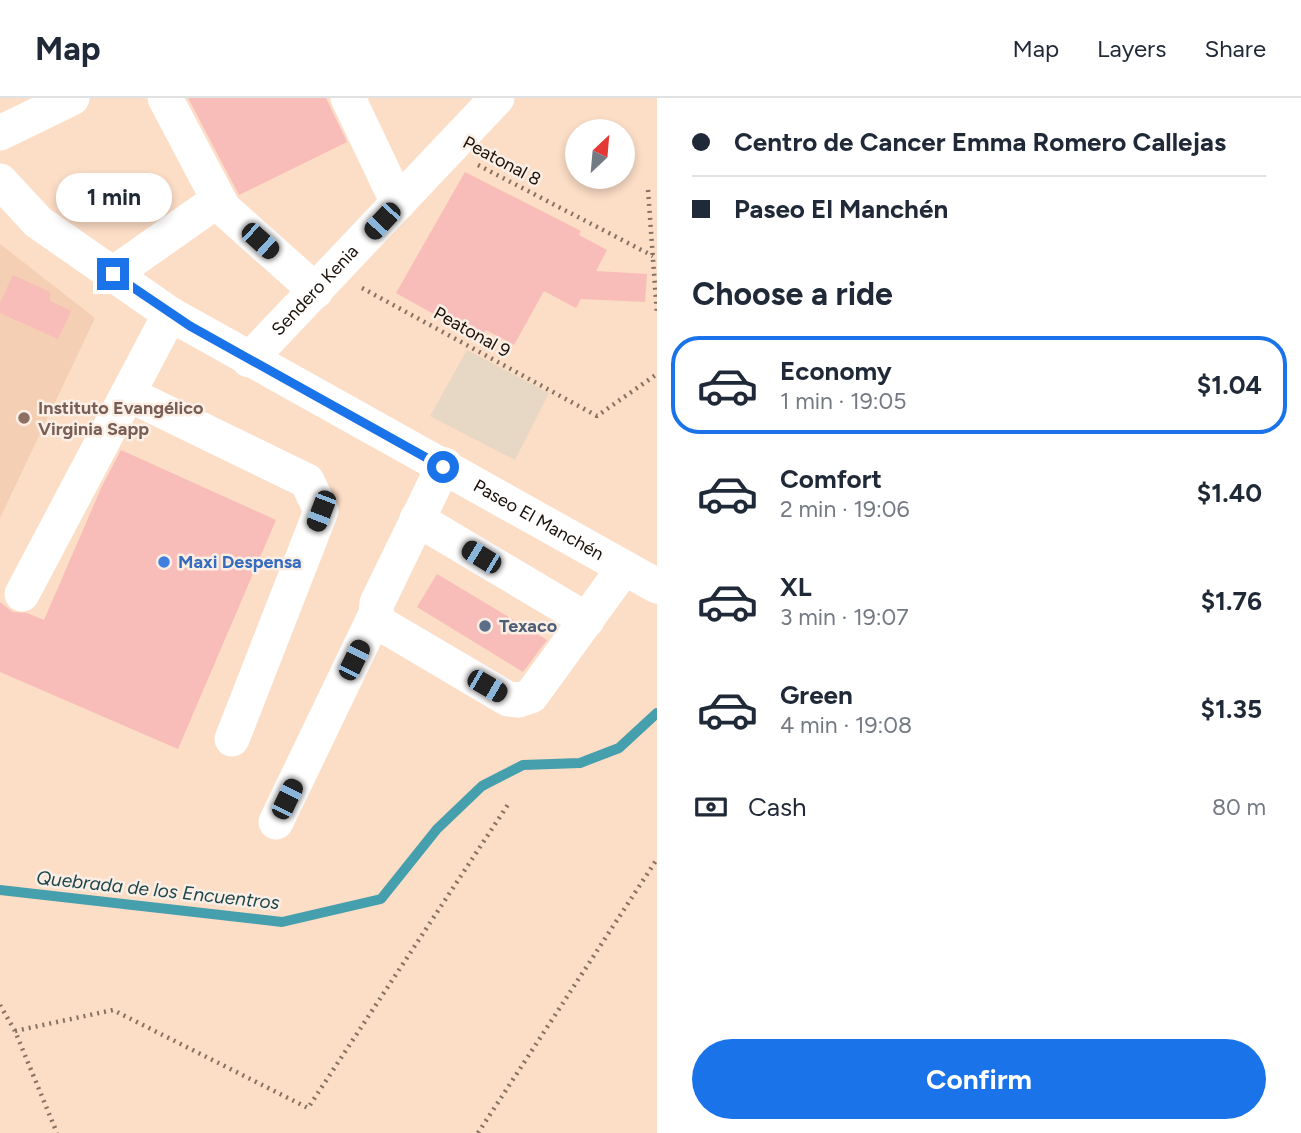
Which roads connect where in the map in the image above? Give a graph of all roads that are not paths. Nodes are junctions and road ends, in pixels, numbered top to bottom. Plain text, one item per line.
1 (72, 98) edge
2 (165, 98) edge
3 (348, 98) edge
4 (497, 98) edge
5 (0, 133) edge
6 (0, 181) edge
7 (218, 200) junction
8 (398, 204) junction
9 (113, 274) junction
10 (324, 282) junction
11 (170, 314) junction
12 (249, 360) junction
13 (128, 394) junction
14 (443, 467) junction
15 (417, 519) junction
16 (624, 568) junction
17 (657, 586) edge
18 (22, 594) dead end
19 (376, 614) junction
20 (587, 620) junction
21 (232, 739) dead end
22 (276, 822) dead end

1 - 5 street
2 - 7 street
3 - 8 street
4 - 8 street, Sendero Kenia
6 - 9 street, Paseo El Manchén
7 - 9 street
7 - 10 street
8 - 10 street, Sendero Kenia
9 - 11 street, Paseo El Manchén
10 - 12 street, Sendero Kenia
11 - 12 street, Paseo El Manchén
11 - 13 street
12 - 14 street, Paseo El Manchén
13 - 18 street
13 - 21 street
14 - 15 street
14 - 16 street, Paseo El Manchén
15 - 19 street
15 - 20 street
16 - 17 street, Paseo El Manchén
16 - 20 street
19 - 20 street
19 - 22 street

